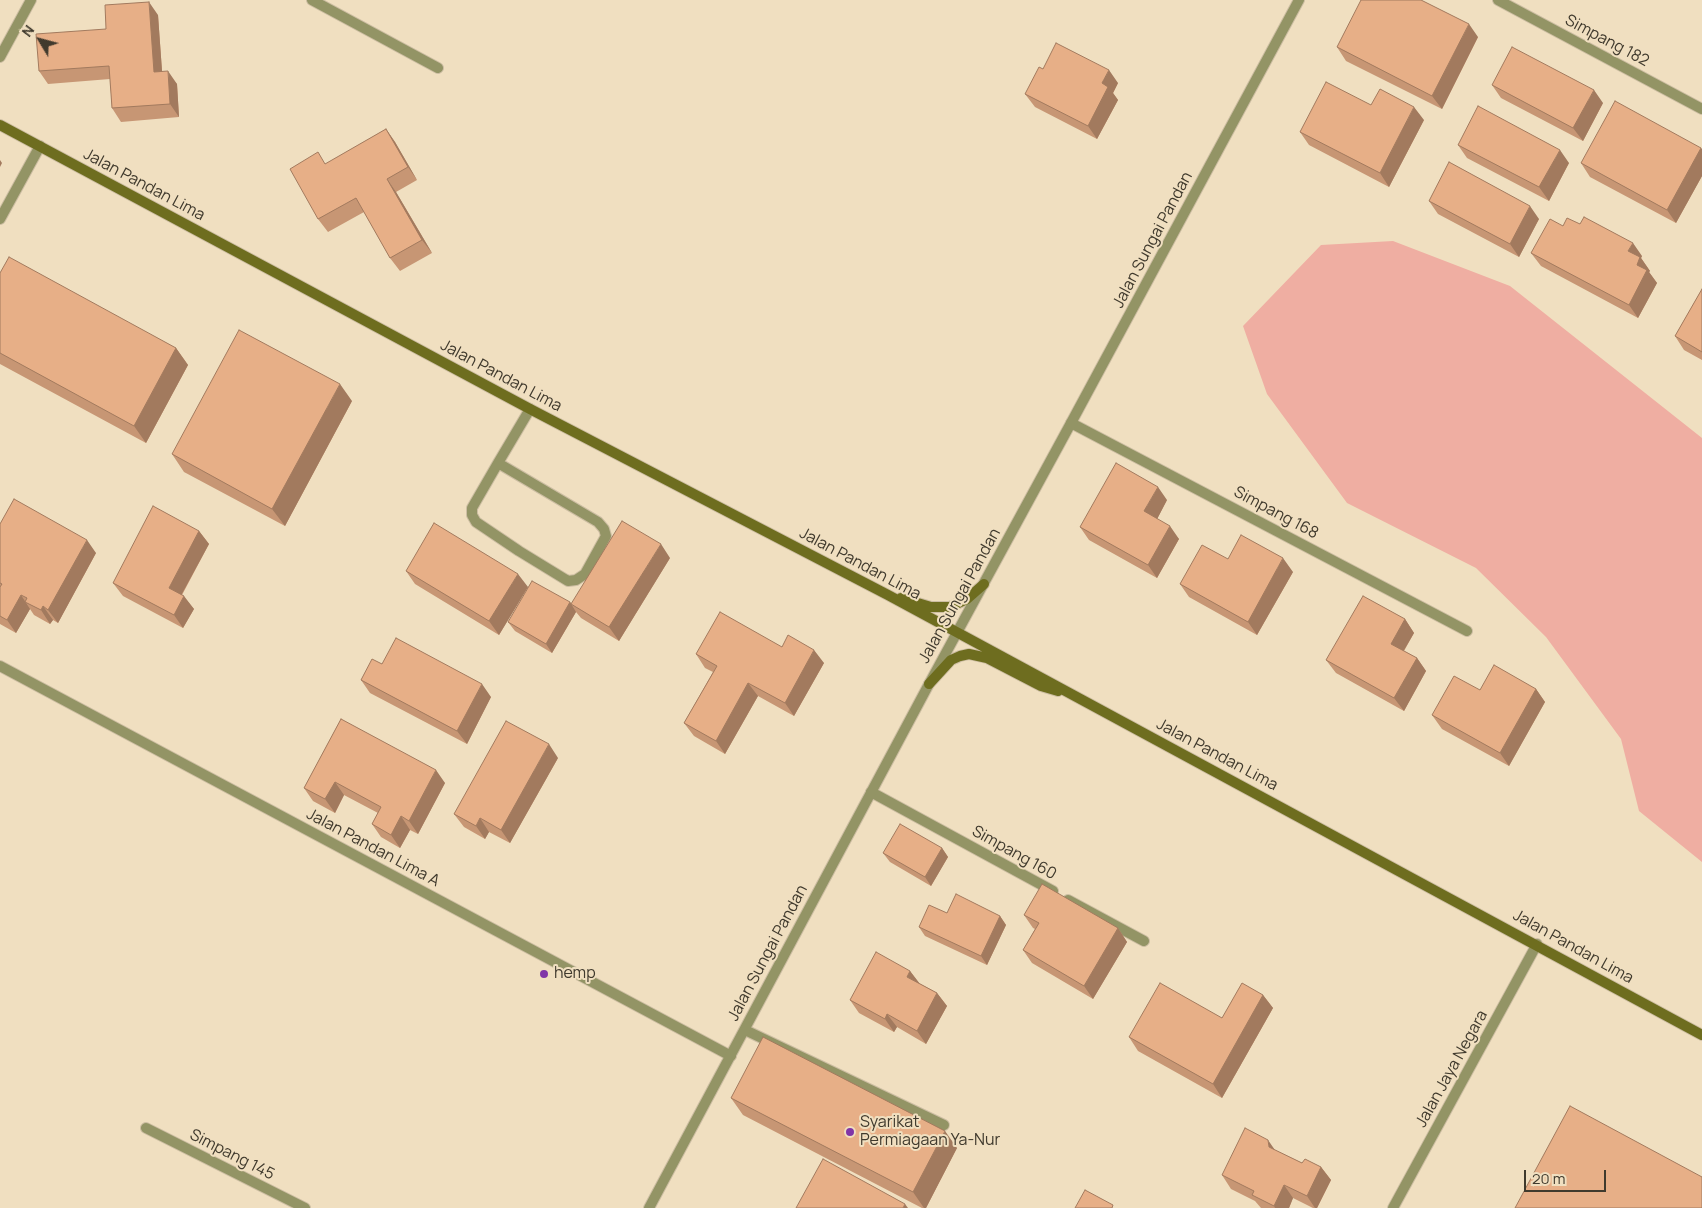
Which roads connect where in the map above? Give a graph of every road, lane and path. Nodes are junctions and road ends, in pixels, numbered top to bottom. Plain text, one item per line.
1 (31, 0) edge
2 (312, 0) edge
3 (1299, 0) edge
4 (1498, 0) edge
5 (0, 56) edge
6 (438, 68) dead end
7 (1702, 109) edge
8 (0, 125) edge
9 (40, 146) junction
10 (0, 219) edge
11 (530, 409) junction
12 (1072, 423) junction
13 (498, 463) junction
14 (984, 584) junction
15 (888, 594) junction
16 (1467, 631) dead end
17 (956, 632) junction
18 (0, 666) edge
19 (928, 684) junction
20 (1066, 691) junction
21 (871, 792) junction
22 (1144, 941) dead end
23 (1537, 944) junction
24 (744, 1030) junction
25 (1702, 1035) edge
26 (731, 1056) junction
27 (944, 1125) dead end
28 (146, 1128) dead end
29 (305, 1208) edge
30 (649, 1208) edge
31 (1393, 1208) edge

1 - 5 street
2 - 6 street
3 - 12 street, Jalan Sungai Pandan
4 - 7 street, Simpang 182
8 - 9 main road, Jalan Pandan Lima
9 - 10 street
9 - 11 main road, Jalan Pandan Lima
11 - 13 street
11 - 15 main road, Jalan Pandan Lima
12 - 14 street, Jalan Sungai Pandan
12 - 16 street, Simpang 168
13 - 13 street
14 - 15 main road
14 - 17 street, Jalan Sungai Pandan
15 - 17 main road, Jalan Pandan Lima
17 - 19 street, Jalan Sungai Pandan
17 - 20 main road, Jalan Pandan Lima
18 - 26 street, Jalan Pandan Lima A
19 - 20 main road
19 - 21 street, Jalan Sungai Pandan
20 - 23 main road, Jalan Pandan Lima
21 - 22 street, Simpang 160
21 - 24 street, Jalan Sungai Pandan
23 - 25 main road, Jalan Pandan Lima
23 - 31 street, Jalan Jaya Negara
24 - 26 street, Jalan Sungai Pandan
24 - 27 street
26 - 30 street, Jalan Sungai Pandan
28 - 29 street, Simpang 145

